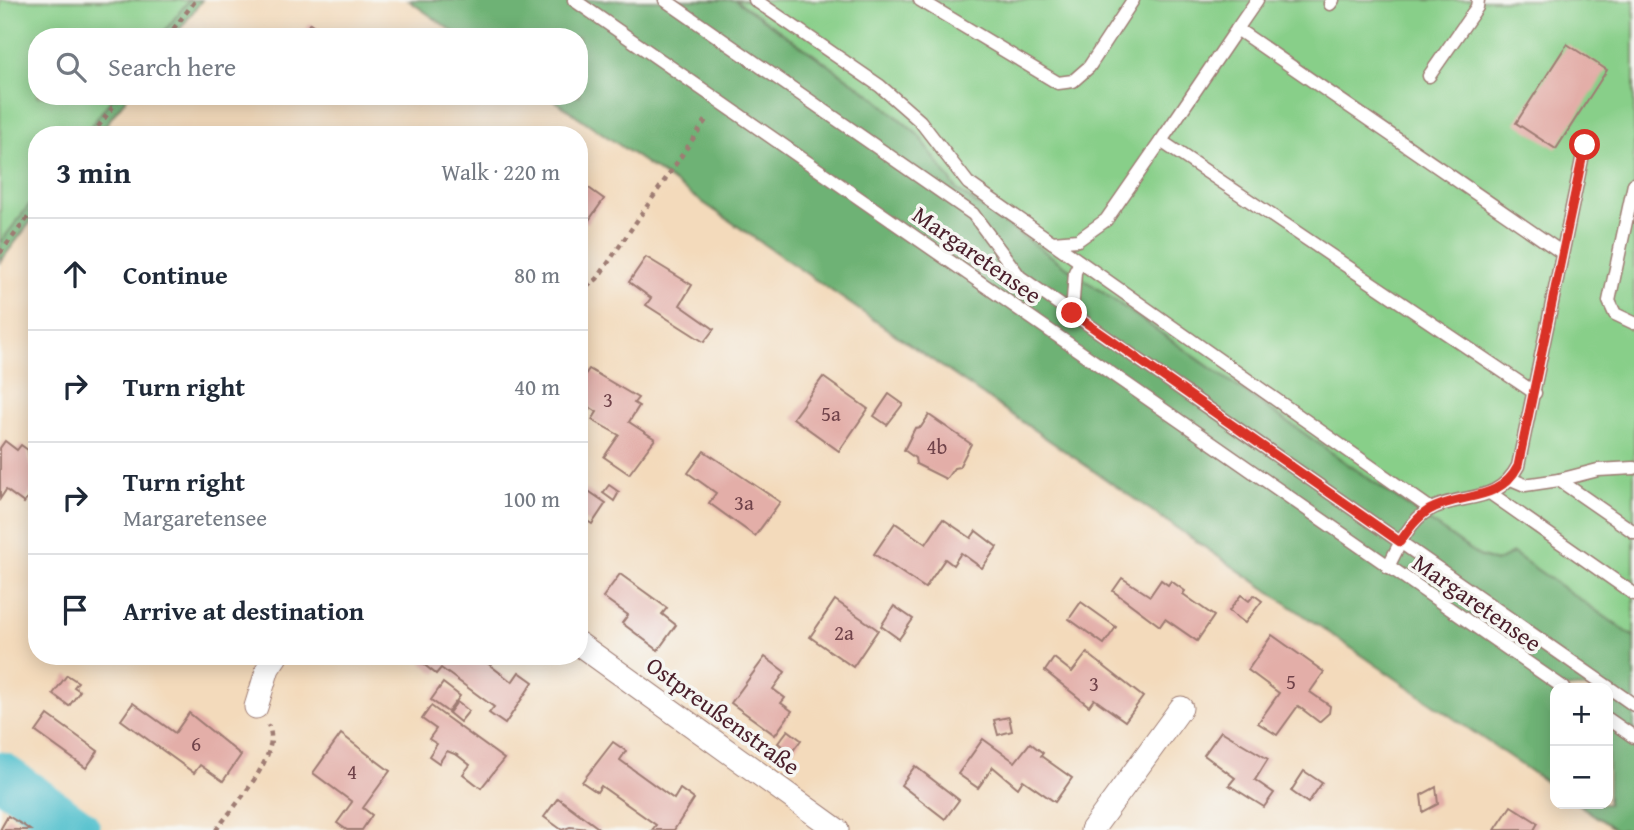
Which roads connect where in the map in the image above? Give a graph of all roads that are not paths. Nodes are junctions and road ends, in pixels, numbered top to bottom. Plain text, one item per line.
1 (574, 0) edge
2 (665, 0) edge
3 (755, 0) edge
4 (920, 0) edge
5 (1133, 0) edge
6 (1257, 0) edge
7 (1478, 0) edge
8 (1237, 29) junction
9 (1429, 76) dead end
10 (1161, 141) junction
11 (1585, 145) dead end
12 (968, 183) junction
13 (1634, 184) edge
14 (973, 214) junction
15 (1052, 242) junction
16 (1561, 252) junction
17 (1080, 262) junction
18 (1072, 313) junction
19 (1634, 323) edge
20 (1535, 393) junction
21 (1634, 468) edge
22 (1511, 479) junction
23 (1559, 480) junction
24 (1490, 493) junction
25 (1431, 509) junction
26 (1634, 531) edge
27 (1400, 542) junction
28 (1388, 567) junction
29 (1634, 594) edge
30 (588, 651) edge
31 (270, 665) edge
32 (1557, 683) edge
33 (1634, 705) edge
34 (256, 707) road end
35 (1181, 708) dead end
36 (1613, 722) edge
37 (1634, 737) edge
38 (836, 830) edge
39 (1092, 830) edge

1 - 28 lane, Margaretensee
2 - 14 lane, Margaretensee
3 - 12 lane
4 - 5 lane
6 - 8 lane
7 - 9 lane
8 - 10 lane
8 - 16 lane
10 - 15 lane
10 - 20 lane
11 - 16 lane
12 - 14 lane
12 - 15 lane
13 - 19 lane
14 - 18 lane, Margaretensee
15 - 17 lane
16 - 20 lane
17 - 18 lane
17 - 25 lane
18 - 27 lane, Margaretensee
20 - 22 lane
21 - 23 lane
22 - 23 lane
22 - 24 lane
23 - 26 lane
24 - 25 lane
24 - 29 lane
25 - 27 lane
27 - 28 lane
27 - 33 lane, Margaretensee
28 - 32 lane, Margaretensee
30 - 38 street, Ostpreußenstraße
31 - 34 street
35 - 39 street
36 - 37 lane

